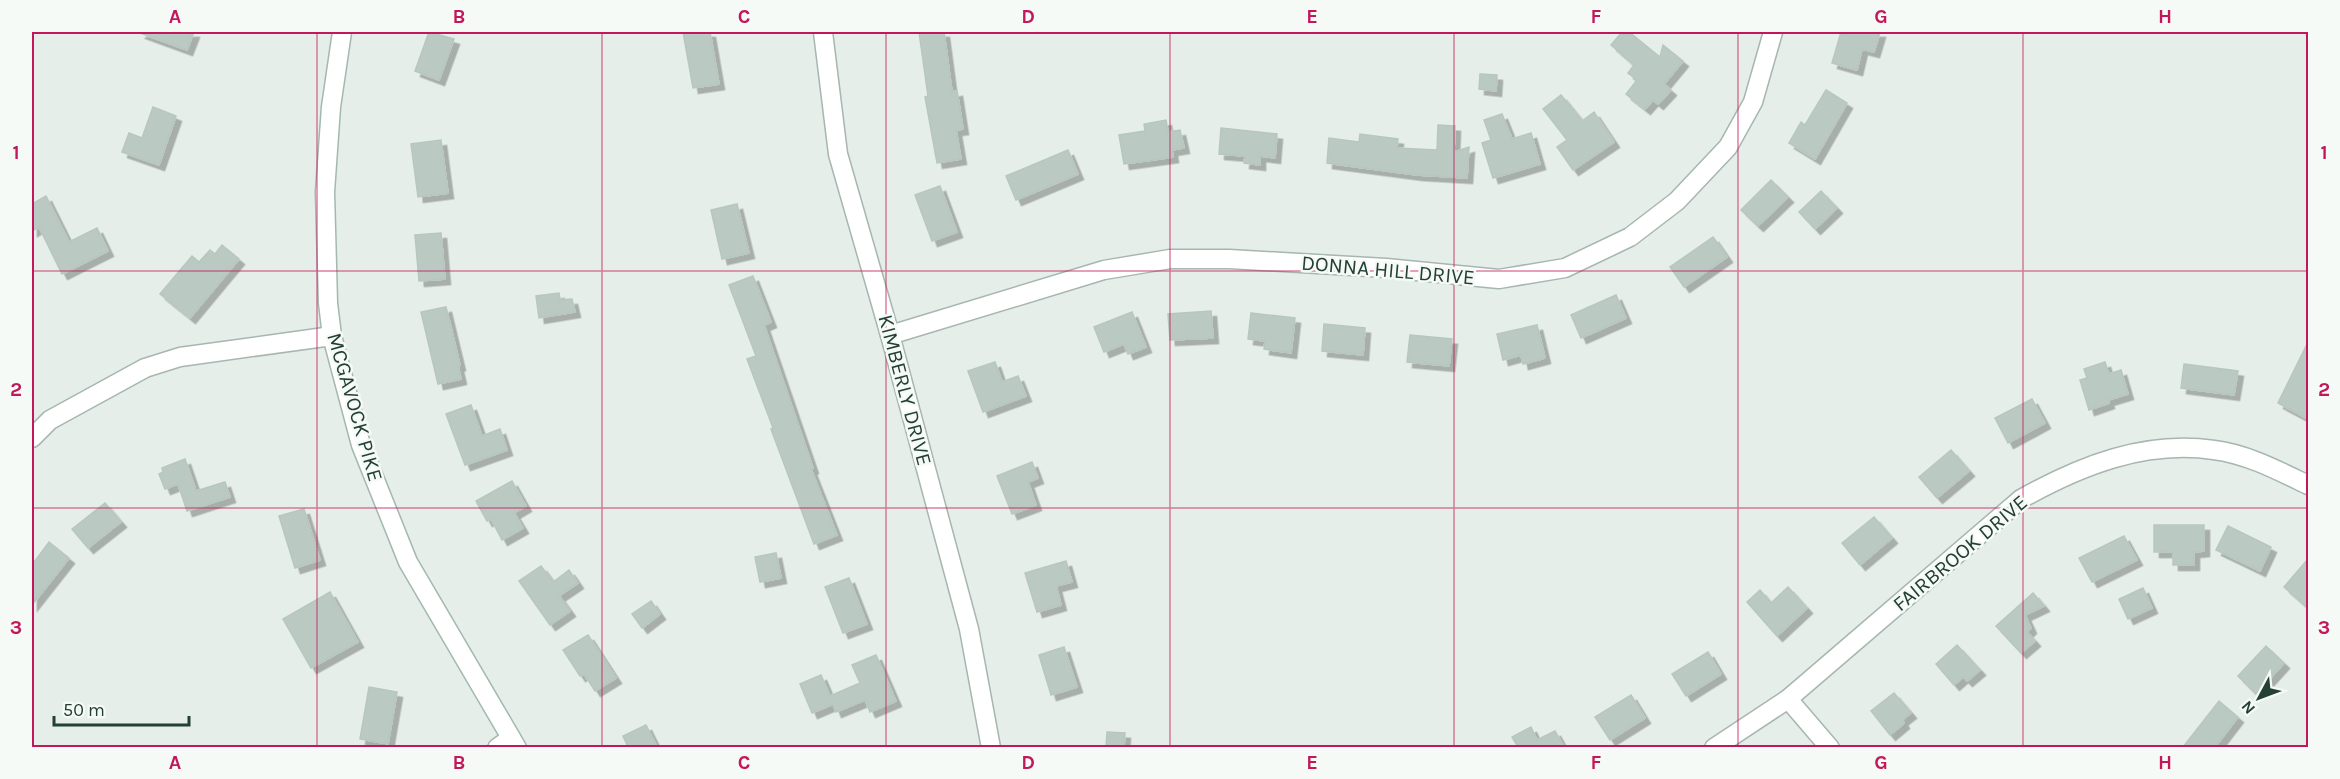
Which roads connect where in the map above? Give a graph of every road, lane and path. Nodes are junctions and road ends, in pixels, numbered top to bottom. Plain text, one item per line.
1 (342, 32) edge
2 (823, 32) edge
3 (1773, 32) edge
4 (890, 335) junction
5 (332, 336) junction
6 (32, 438) edge
7 (2308, 485) edge
8 (1788, 699) junction
9 (508, 744) edge
10 (991, 747) edge
11 (1714, 747) edge
12 (1830, 747) edge

1 - 5 street, MCGAVOCK PIKE
2 - 4 street, KIMBERLY DRIVE
3 - 4 street, DONNA HILL DRIVE
4 - 10 street, KIMBERLY DRIVE
5 - 6 street
5 - 9 street, MCGAVOCK PIKE
7 - 8 street, FAIRBROOK DRIVE
8 - 11 street, FAIRBROOK DRIVE
8 - 12 street

